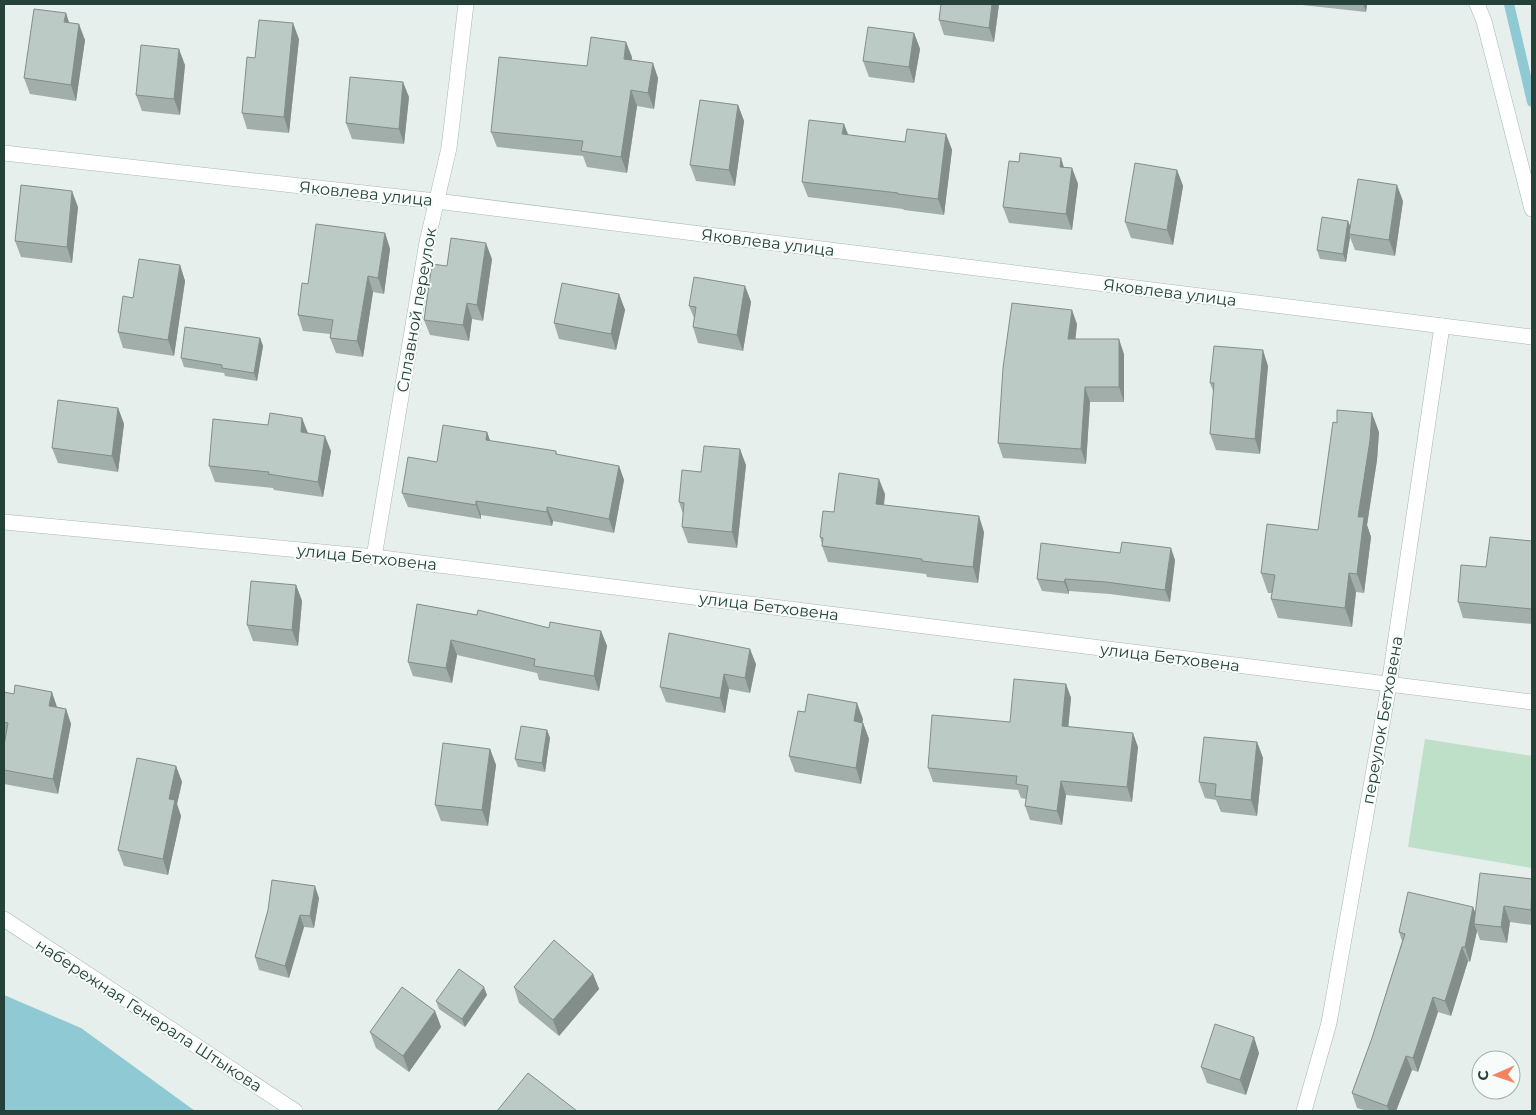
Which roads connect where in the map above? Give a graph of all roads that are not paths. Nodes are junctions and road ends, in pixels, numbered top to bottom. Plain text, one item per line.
1 (466, 4) edge
2 (1477, 4) edge
3 (4, 153) edge
4 (436, 201) junction
5 (1532, 209) edge
6 (1442, 326) junction
7 (1532, 337) edge
8 (4, 522) edge
9 (374, 557) junction
10 (1389, 685) junction
11 (1532, 702) edge
12 (4, 919) edge
13 (295, 1111) edge
14 (1304, 1111) edge

1 - 4 street, Сплавной переулок
2 - 5 street
3 - 4 street, Яковлева улица
4 - 6 street, Яковлева улица
4 - 9 street, Сплавной переулок
6 - 7 street, Яковлева улица
6 - 10 street, переулок Бетховена
8 - 9 street, улица Бетховена
9 - 10 street, улица Бетховена
10 - 11 street, улица Бетховена
10 - 14 street, переулок Бетховена
12 - 13 street, набережная Генерала Штыкова

